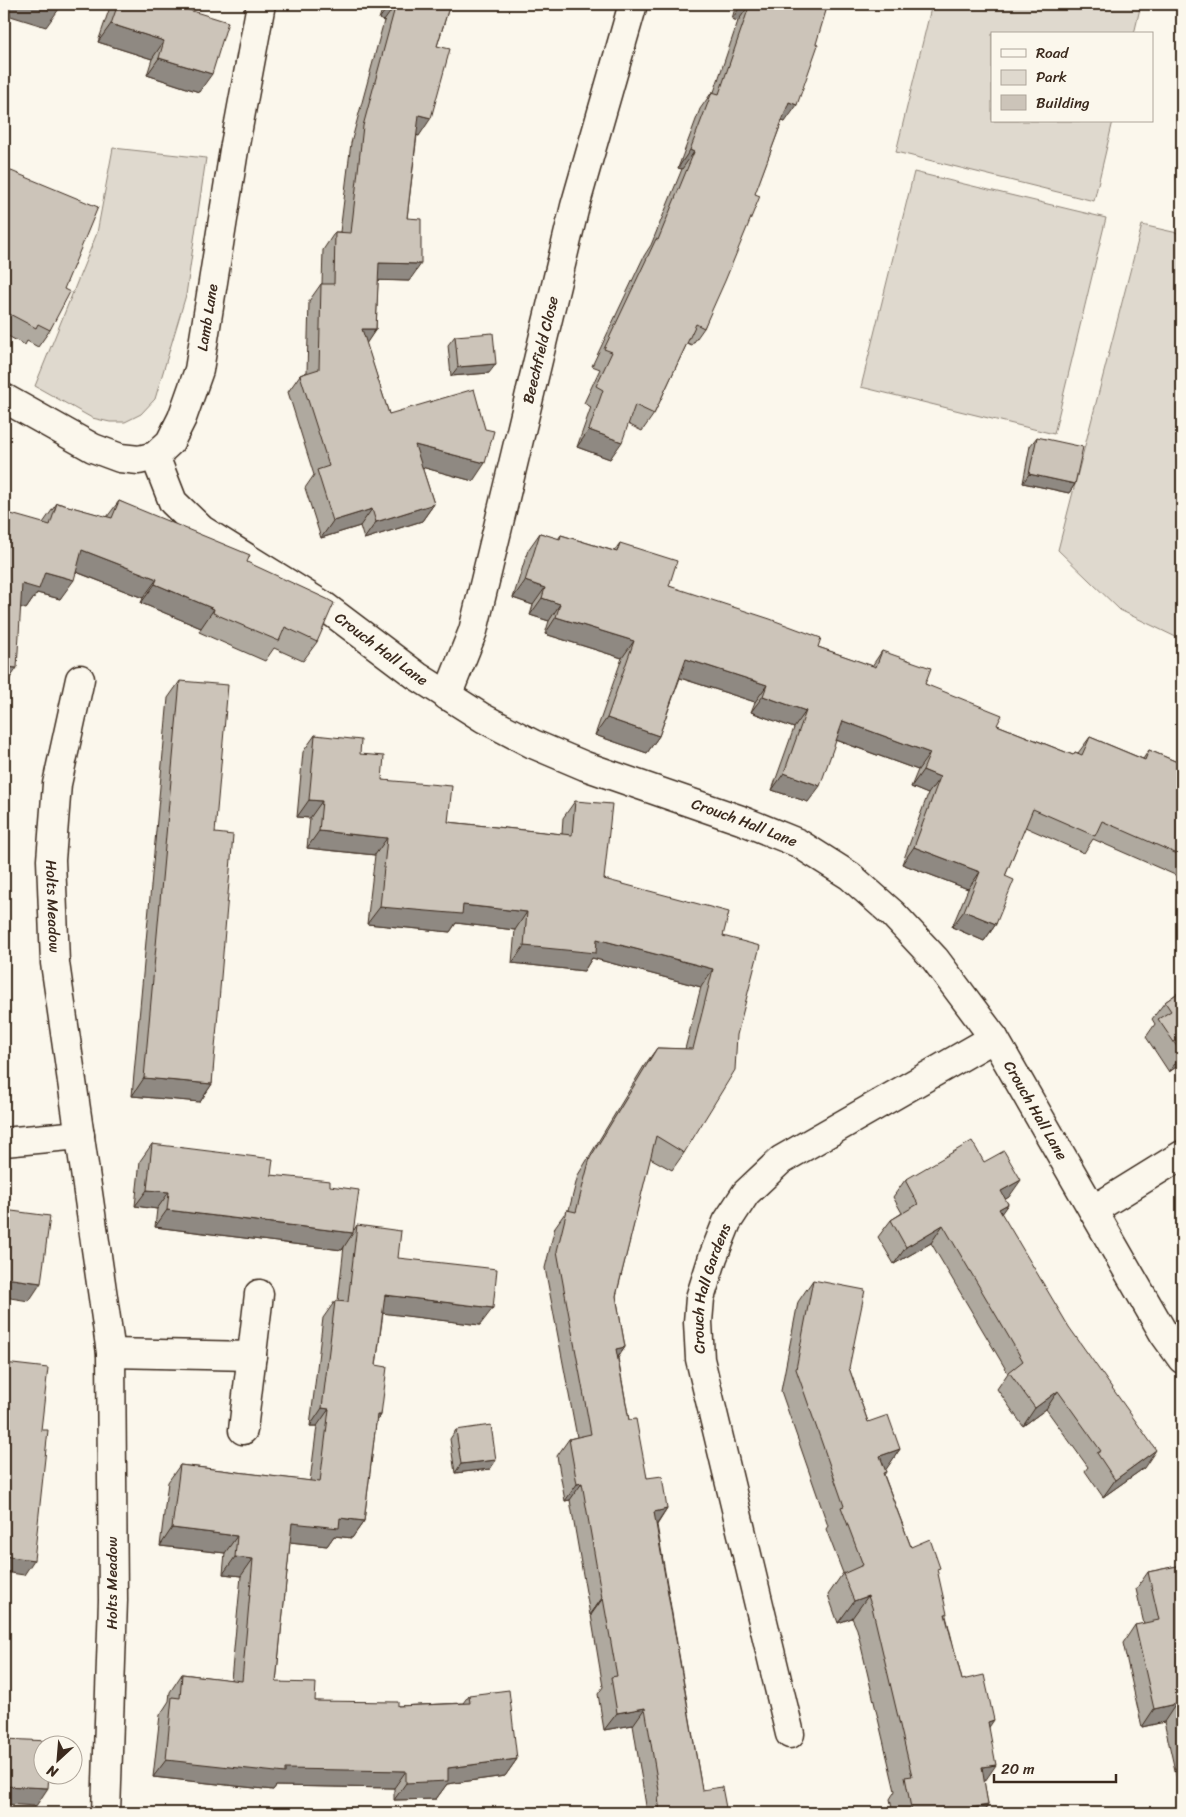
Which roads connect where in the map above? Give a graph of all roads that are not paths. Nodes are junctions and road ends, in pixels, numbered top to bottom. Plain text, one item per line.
1 (260, 4) edge
2 (633, 4) edge
3 (4, 398) edge
4 (156, 456) junction
5 (80, 679) dead end
6 (447, 696) junction
7 (994, 1038) junction
8 (80, 1134) junction
9 (4, 1142) edge
10 (1182, 1155) edge
11 (1093, 1210) junction
12 (259, 1294) dead end
13 (111, 1353) junction
14 (252, 1356) junction
15 (1182, 1359) edge
16 (242, 1430) dead end
17 (790, 1734) dead end
18 (106, 1813) edge

1 - 4 street, Lamb Lane
2 - 6 street, Beechfield Close
3 - 4 street
4 - 6 street, Crouch Hall Lane
5 - 8 street, Holts Meadow
6 - 7 street, Crouch Hall Lane
7 - 11 street, Crouch Hall Lane
7 - 17 street, Crouch Hall Gardens
8 - 9 street
8 - 13 street, Holts Meadow
10 - 11 street
11 - 15 street, Crouch Hall Lane
12 - 14 street
13 - 14 street
13 - 18 street, Holts Meadow
14 - 16 street

